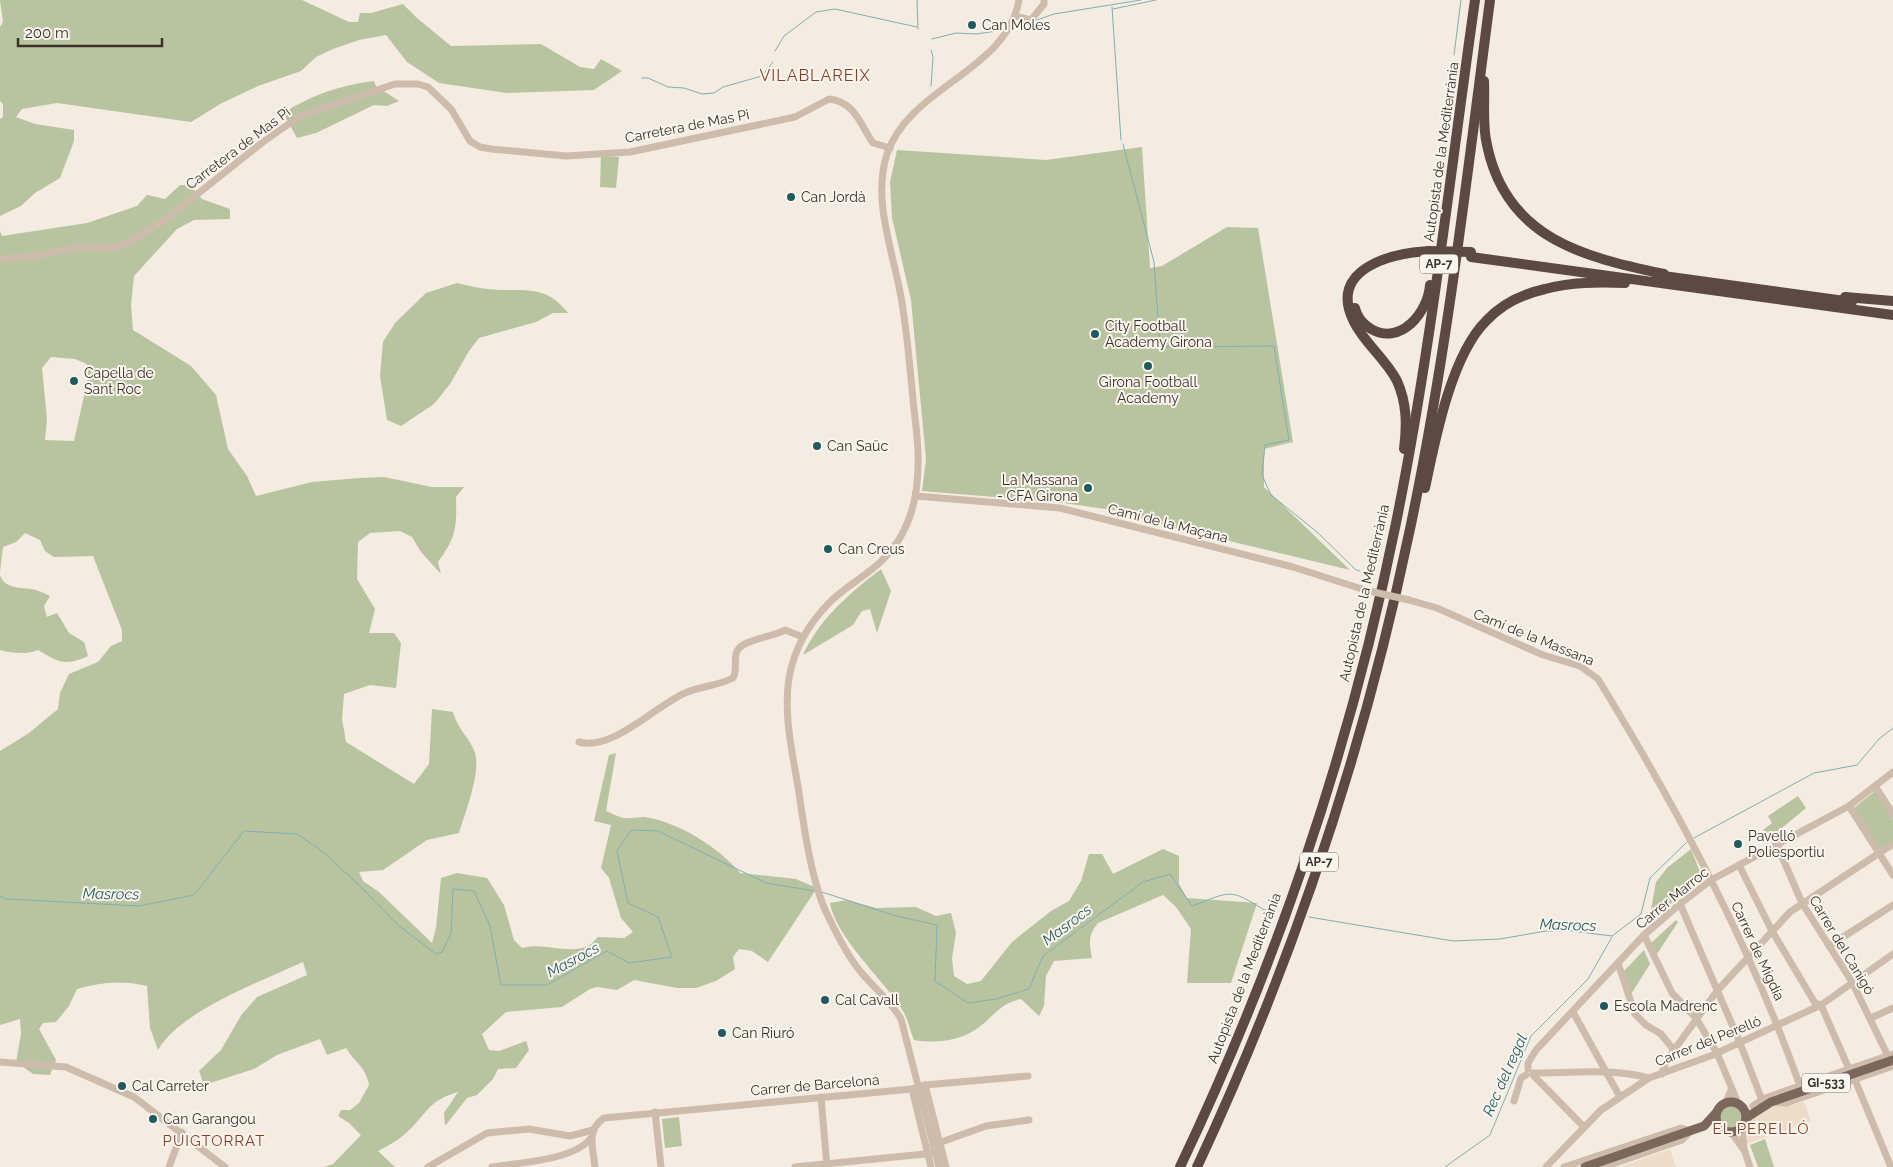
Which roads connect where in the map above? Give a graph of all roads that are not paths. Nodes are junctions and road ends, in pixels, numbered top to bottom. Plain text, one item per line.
1 (1019, 0) edge
2 (1044, 0) edge
3 (1475, 0) edge
4 (1490, 0) edge
5 (1016, 16) junction
6 (890, 148) junction
7 (1454, 157) junction
8 (1429, 254) junction
9 (0, 259) edge
10 (1681, 282) junction
11 (1830, 299) junction
12 (1893, 301) edge
13 (1893, 307) edge
14 (1862, 310) junction
15 (1893, 315) edge
16 (1893, 320) edge
17 (916, 496) junction
18 (1411, 526) junction
19 (1382, 585) junction
20 (1409, 600) joint
21 (803, 637) junction
22 (579, 742) dead end
23 (1893, 772) edge
24 (1875, 786) junction
25 (1849, 806) junction
26 (1893, 814) edge
27 (1686, 830) joint
28 (1893, 844) edge
29 (1777, 846) junction
30 (1879, 853) junction
31 (1739, 865) junction
32 (1893, 875) edge
33 (1711, 880) junction
34 (1802, 903) junction
35 (1680, 904) junction
36 (1893, 905) edge
37 (1772, 931) junction
38 (1644, 935) junction
39 (1829, 946) junction
40 (1893, 954) edge
41 (1748, 956) junction
42 (1618, 964) junction
43 (1852, 982) junction
44 (1717, 991) junction
45 (1822, 1005) junction
46 (1893, 1008) edge
47 (1573, 1012) junction
48 (1696, 1018) junction
49 (1870, 1018) junction
50 (1778, 1026) junction
51 (1740, 1043) junction
52 (1674, 1050) junction
53 (1715, 1054) junction
54 (1891, 1057) edge
55 (0, 1062) edge
56 (1893, 1066) edge
57 (1849, 1069) junction
58 (1530, 1073) junction
59 (1606, 1073) junction
60 (1662, 1074) junction
61 (1028, 1076) dead end
62 (1649, 1078) junction
63 (1855, 1080) junction
64 (1800, 1086) junction
65 (919, 1087) junction
66 (1731, 1090) junction
67 (1620, 1097) junction
68 (821, 1098) junction
69 (1514, 1101) dead end
70 (1726, 1102) junction
71 (1761, 1104) junction
72 (1740, 1105) junction
73 (655, 1112) junction
74 (1716, 1113) junction
75 (1746, 1118) junction
76 (1029, 1120) dead end
77 (1584, 1126) junction
78 (1704, 1126) junction
79 (1720, 1128) junction
80 (1742, 1128) junction
81 (593, 1130) junction
82 (1690, 1130) junction
83 (182, 1132) junction
84 (1731, 1132) junction
85 (590, 1139) junction
86 (937, 1143) junction
87 (1744, 1149) junction
88 (932, 1154) junction
89 (827, 1166) edge
90 (169, 1167) edge
91 (225, 1167) edge
92 (428, 1167) edge
93 (492, 1167) edge
94 (595, 1167) edge
95 (661, 1167) edge
96 (795, 1167) edge
97 (931, 1167) edge
98 (939, 1167) edge
99 (946, 1167) edge
100 (1180, 1167) edge
101 (1197, 1167) edge
102 (1546, 1167) edge
103 (1564, 1167) edge
104 (1585, 1167) edge
105 (1604, 1167) edge
106 (1750, 1167) edge
107 (1891, 1167) edge

1 - 5 street
2 - 5 street
3 - 7 highway, Autopista de la Mediterrània / AP-7
4 - 10 highway
4 - 18 highway, Autopista de la Mediterrània / AP-7
5 - 6 street
6 - 9 street, Carretera de Mas Pi
6 - 17 street
7 - 8 highway
7 - 19 highway, Autopista de la Mediterrània / AP-7
8 - 10 highway
8 - 19 highway
10 - 11 highway
10 - 14 highway
10 - 18 highway
11 - 12 highway
11 - 13 highway
14 - 15 highway
14 - 16 highway
17 - 20 street, Camí de la Maçana, bridge
17 - 21 street
18 - 101 highway, Autopista de la Mediterrània / AP-7
19 - 100 highway, Autopista de la Mediterrània / AP-7
20 - 27 street, Camí de la Massana
21 - 22 street
21 - 65 street
23 - 24 street, Carrer Marroc
24 - 25 street, Carrer Marroc
24 - 26 street
25 - 29 street, Carrer Marroc
25 - 30 street
27 - 33 street, Carrer de Migdia
28 - 30 street
29 - 31 street, Carrer Marroc
29 - 34 street, Carrer del Canigó
30 - 32 street
30 - 34 street
31 - 33 street, Carrer Marroc
31 - 37 street
33 - 35 street, Carrer Marroc
33 - 41 street, Carrer de Migdia
34 - 37 street
34 - 39 street, Carrer del Canigó
35 - 38 street, Carrer Marroc
35 - 44 street
36 - 39 street
37 - 41 street
37 - 45 street
38 - 42 street, Carrer Marroc
38 - 48 street
39 - 43 street, Carrer del Canigó
40 - 43 street, Carrer del Perelló
41 - 44 street
41 - 50 street, Carrer de Migdia
42 - 47 street, Carrer Marroc
42 - 52 street
43 - 45 street, Carrer del Perelló
43 - 49 street, Carrer del Canigó
44 - 48 street
44 - 51 street
45 - 50 street, Carrer del Perelló
45 - 57 street
46 - 49 street
47 - 58 street, Carrer Marroc
47 - 59 street
48 - 52 street
48 - 53 street
49 - 54 street, Carrer del Canigó
50 - 51 street, Carrer del Perelló
50 - 64 street, Carrer de Migdia
51 - 53 street, Carrer del Perelló
51 - 71 street
52 - 60 street
53 - 60 street, Carrer del Perelló
53 - 66 street
54 - 57 street
54 - 71 main road, GI-533
55 - 83 street
56 - 63 street
57 - 64 street
58 - 59 street
58 - 69 street, Carrer Marroc
58 - 77 street
59 - 62 street
59 - 67 street
60 - 62 street, Carrer del Perelló
61 - 65 street, Carrer de Barcelona
62 - 67 street, Carrer del Perelló
63 - 71 street
63 - 107 street
64 - 71 street
65 - 68 street, Carrer de Barcelona
65 - 86 street
65 - 88 street
66 - 70 street
66 - 72 street
67 - 77 street, Carrer del Perelló
68 - 73 street, Carrer de Barcelona
68 - 89 street
70 - 72 main road, GI-533
70 - 74 main road
71 - 72 main road, GI-533
71 - 75 main road, GI-533
72 - 75 main road
73 - 81 street, Carrer de Barcelona
73 - 95 street
74 - 78 main road
74 - 79 main road
75 - 80 main road
76 - 86 street
77 - 102 street, Carrer del Perelló
78 - 79 main road
78 - 82 main road
79 - 84 main road
80 - 84 main road
80 - 87 street
81 - 85 street
81 - 92 street
82 - 103 street
82 - 104 main road
82 - 105 street
83 - 90 street
83 - 91 street
84 - 87 street
85 - 93 street
85 - 94 street
86 - 88 street
86 - 99 street
87 - 106 street
88 - 89 street
88 - 97 street
88 - 98 street
89 - 96 street

